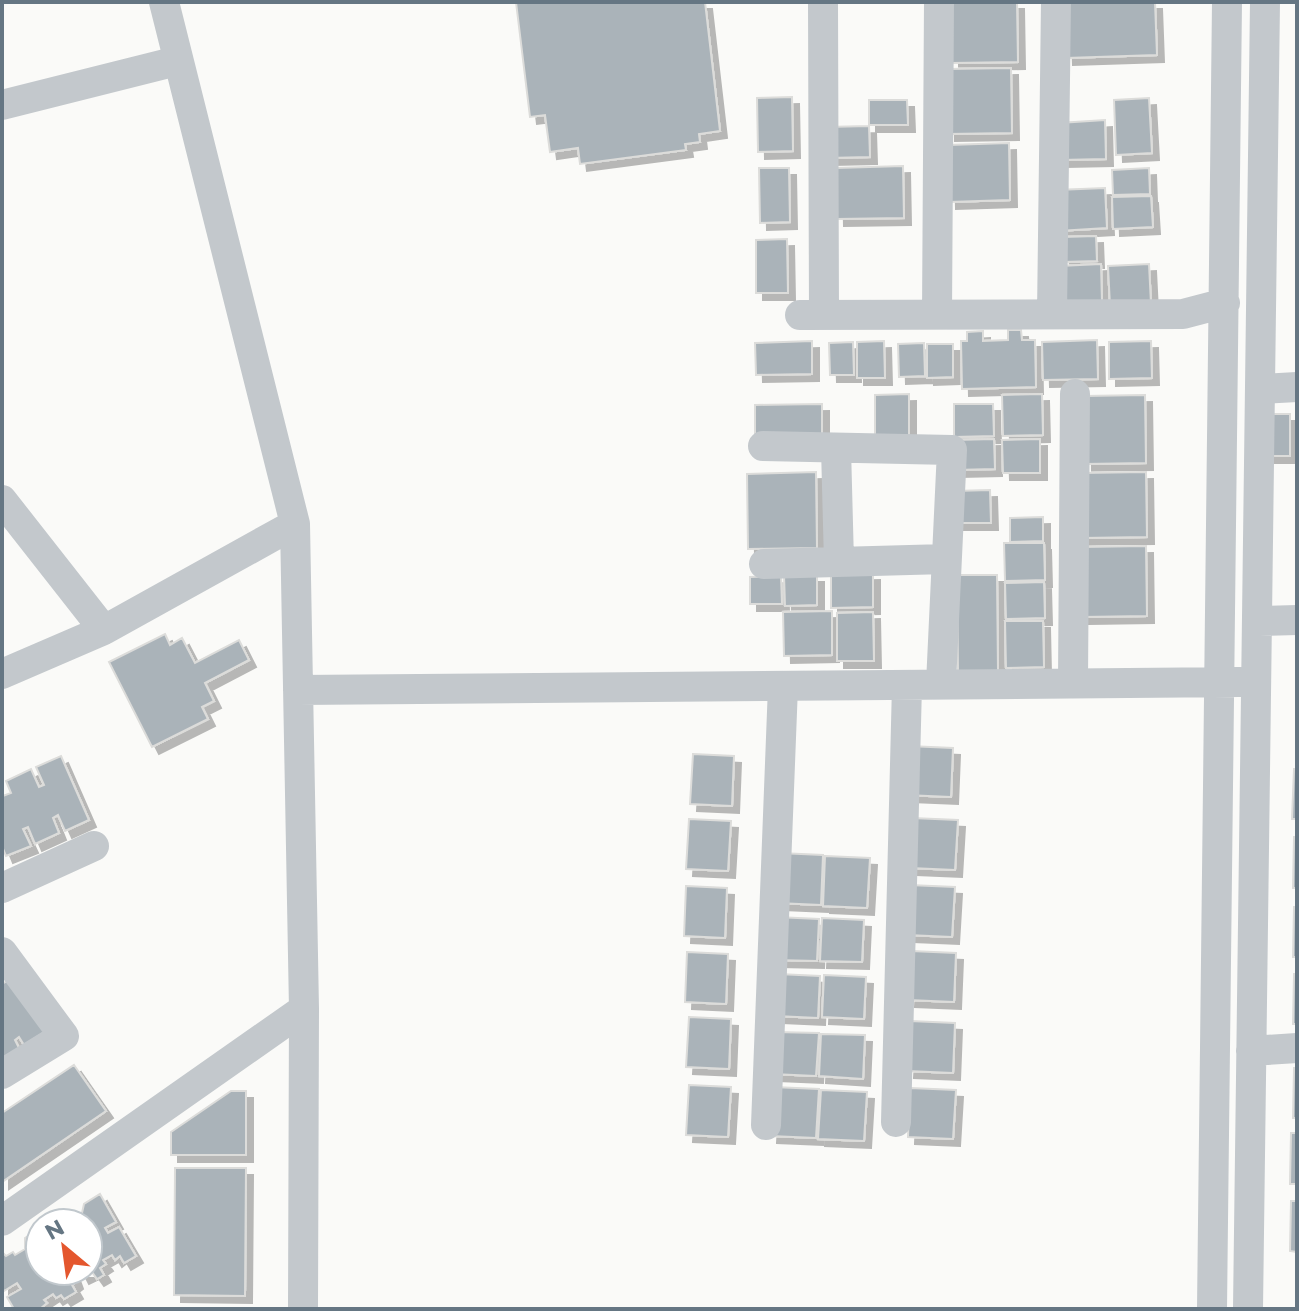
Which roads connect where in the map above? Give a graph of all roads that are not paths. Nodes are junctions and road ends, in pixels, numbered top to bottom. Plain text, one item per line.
1 (164, 2) edge
2 (823, 2) edge
3 (939, 2) edge
4 (1056, 2) edge
5 (1227, 2) edge
6 (1265, 2) edge
7 (177, 61) junction
8 (2, 105) edge
9 (1225, 303) junction
10 (937, 314) junction
11 (1052, 314) junction
12 (1297, 387) edge
13 (1261, 389) junction
14 (1075, 394) dead end
15 (763, 446) dead end
16 (836, 448) junction
17 (2, 500) edge
18 (295, 524) junction
19 (946, 559) junction
20 (839, 562) junction
21 (764, 564) dead end
22 (1297, 620) edge
23 (1259, 621) junction
24 (104, 630) junction
25 (2, 674) edge
26 (1258, 681) junction
27 (1073, 682) junction
28 (1220, 682) junction
29 (941, 684) junction
30 (907, 685) junction
31 (783, 686) junction
32 (298, 690) junction
33 (94, 846) dead end
34 (2, 888) edge
35 (2, 952) edge
36 (304, 1009) junction
37 (1297, 1048) edge
38 (1251, 1051) junction
39 (2, 1074) edge
40 (896, 1122) dead end
41 (766, 1125) dead end
42 (2, 1221) edge
43 (303, 1309) edge
44 (1212, 1309) edge
45 (1248, 1309) edge

1 - 7 street
2 - 10 street
3 - 10 street
4 - 11 street
5 - 9 street
6 - 13 street
7 - 8 street
7 - 18 street
9 - 11 street
9 - 28 street
10 - 11 street
12 - 13 street
13 - 23 street
14 - 27 street
15 - 16 street
16 - 19 street
16 - 20 street
17 - 24 street
18 - 24 street
18 - 32 street
19 - 20 street
19 - 29 street
20 - 21 street
22 - 23 street
23 - 26 street
24 - 25 street
26 - 28 street
26 - 38 street
27 - 28 street
27 - 29 street
28 - 44 street
29 - 30 street
30 - 31 street
30 - 40 street
31 - 32 street
31 - 41 street
32 - 36 street
33 - 34 street
35 - 39 street
36 - 42 street
36 - 43 street
37 - 38 street
38 - 45 street

